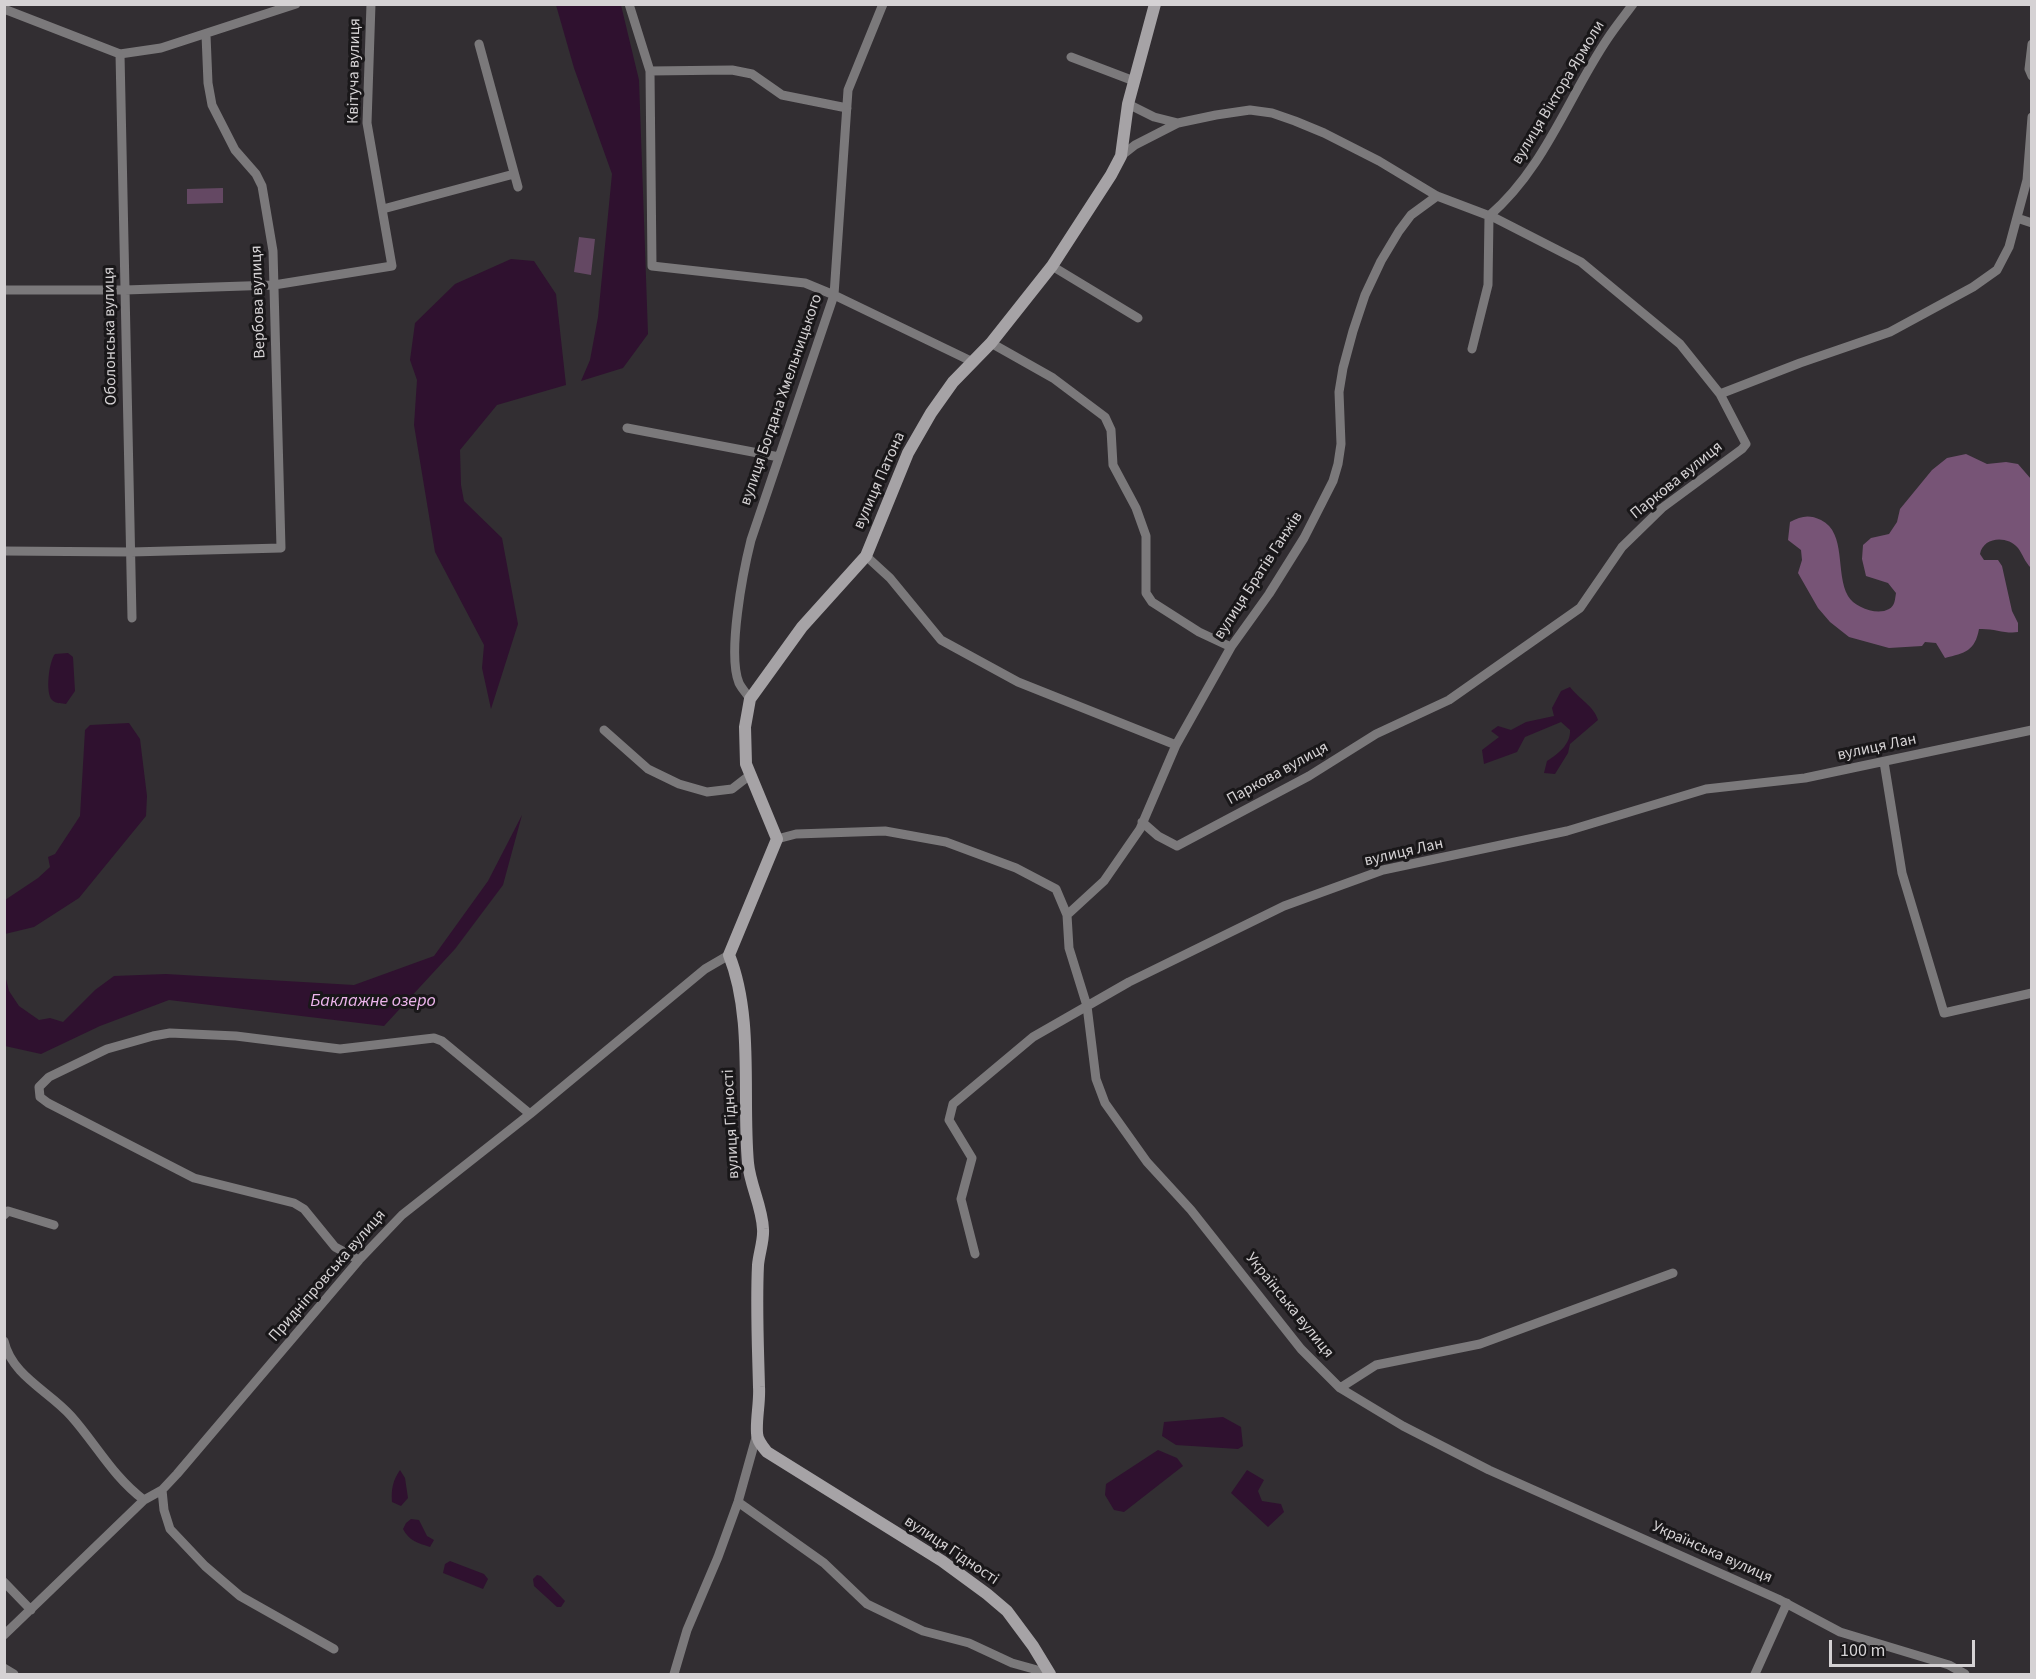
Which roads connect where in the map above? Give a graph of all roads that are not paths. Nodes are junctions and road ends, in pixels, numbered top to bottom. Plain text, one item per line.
1 (296, 4) edge
2 (371, 4) edge
3 (629, 4) edge
4 (883, 4) edge
5 (1155, 4) edge
6 (1633, 4) edge
7 (4, 9) edge
8 (206, 35) junction
9 (480, 44) dead end
10 (2031, 44) edge
11 (120, 54) junction
12 (1071, 57) dead end
13 (650, 71) junction
14 (2031, 76) edge
15 (1134, 81) junction
16 (1128, 104) junction
17 (847, 108) junction
18 (2031, 117) edge
19 (1178, 123) junction
20 (1121, 156) junction
21 (514, 174) junction
22 (518, 187) dead end
23 (1437, 196) junction
24 (383, 209) junction
25 (1489, 216) junction
26 (2017, 218) junction
27 (2031, 223) edge
28 (1052, 266) junction
29 (274, 285) junction
30 (4, 290) edge
31 (125, 290) junction
32 (834, 295) junction
33 (1138, 318) dead end
34 (991, 343) junction
35 (1472, 349) dead end
36 (973, 362) junction
37 (1720, 394) junction
38 (627, 428) dead end
39 (779, 457) junction
40 (4, 551) edge
41 (131, 552) junction
42 (866, 556) junction
43 (132, 618) dead end
44 (1231, 647) junction
45 (750, 699) junction
46 (604, 730) dead end
47 (2031, 730) edge
48 (1176, 745) junction
49 (1884, 762) junction
50 (750, 775) junction
51 (1142, 822) junction
52 (777, 839) junction
53 (1067, 915) junction
54 (729, 956) junction
55 (2031, 993) edge
56 (1087, 1006) junction
57 (531, 1114) junction
58 (4, 1215) edge
59 (54, 1225) dead end
60 (975, 1254) dead end
61 (359, 1260) junction
62 (1673, 1273) dead end
63 (4, 1341) edge
64 (8, 1360) edge
65 (1340, 1388) junction
66 (757, 1434) junction
67 (162, 1490) junction
68 (144, 1500) junction
69 (738, 1502) junction
70 (4, 1582) edge
71 (1787, 1603) junction
72 (31, 1610) junction
73 (4, 1635) edge
74 (334, 1649) dead end
75 (4, 1668) edge
76 (1049, 1673) edge
77 (14, 1674) edge
78 (674, 1674) edge
79 (1755, 1674) edge
80 (1965, 1674) edge

1 - 8 street
2 - 24 street, Квітуча вулиця
3 - 13 street
4 - 17 street, вулиця Богдана Хмельницького
5 - 15 street, вулиця Патона
6 - 25 street, вулиця Віктора Ярмоли
7 - 11 street
8 - 11 street
8 - 29 street, Вербова вулиця
9 - 21 street
10 - 14 street
11 - 31 street, Оболонська вулиця
12 - 15 street
13 - 17 street
13 - 32 street
15 - 16 street, вулиця Патона
16 - 19 street
16 - 20 street, вулиця Патона
17 - 32 street, вулиця Богдана Хмельницького
18 - 26 street
19 - 20 street, вулиця Патона
19 - 23 street
20 - 28 street, вулиця Патона
21 - 22 street
21 - 24 street
23 - 25 street
23 - 44 street, вулиця Братів Ганжів
24 - 29 street, Квітуча вулиця
25 - 35 street
25 - 37 street
26 - 27 street
26 - 37 street
28 - 33 street
28 - 34 street, вулиця Патона
29 - 31 street
29 - 41 street, Вербова вулиця
30 - 31 street
31 - 41 street, Оболонська вулиця
32 - 36 street
32 - 39 street, вулиця Богдана Хмельницького
34 - 36 street, вулиця Патона
34 - 44 street
36 - 42 street, вулиця Патона
37 - 51 street, Паркова вулиця
38 - 39 street
39 - 45 street, вулиця Богдана Хмельницького
40 - 41 street
41 - 43 street, Оболонська вулиця
42 - 45 street, вулиця Патона
42 - 48 street
44 - 48 street, вулиця Братів Ганжів
45 - 50 street
46 - 50 street
47 - 49 street, вулиця Лан
48 - 51 street, вулиця Братів Ганжів
49 - 55 street
49 - 56 street, вулиця Лан
50 - 52 street
51 - 53 street, вулиця Братів Ганжів
52 - 53 street, Українська вулиця
52 - 54 street
53 - 56 street, Українська вулиця
54 - 57 street, Придніпровська вулиця
54 - 66 street, вулиця Гідності
56 - 60 street, вулиця Лан
56 - 65 street, Українська вулиця
57 - 61 street, Придніпровська вулиця
57 - 61 street
58 - 59 street
61 - 67 street, Придніпровська вулиця
62 - 65 street
63 - 64 street
64 - 68 street
65 - 71 street, Українська вулиця
66 - 69 street, вулиця Гідності
66 - 76 street, вулиця Гідності
67 - 68 street, Придніпровська вулиця
67 - 74 street
68 - 72 street, Придніпровська вулиця
69 - 76 street
69 - 78 street, вулиця Гідності
70 - 72 street
71 - 79 street
71 - 80 street, Українська вулиця
72 - 73 street, Придніпровська вулиця
75 - 77 street

